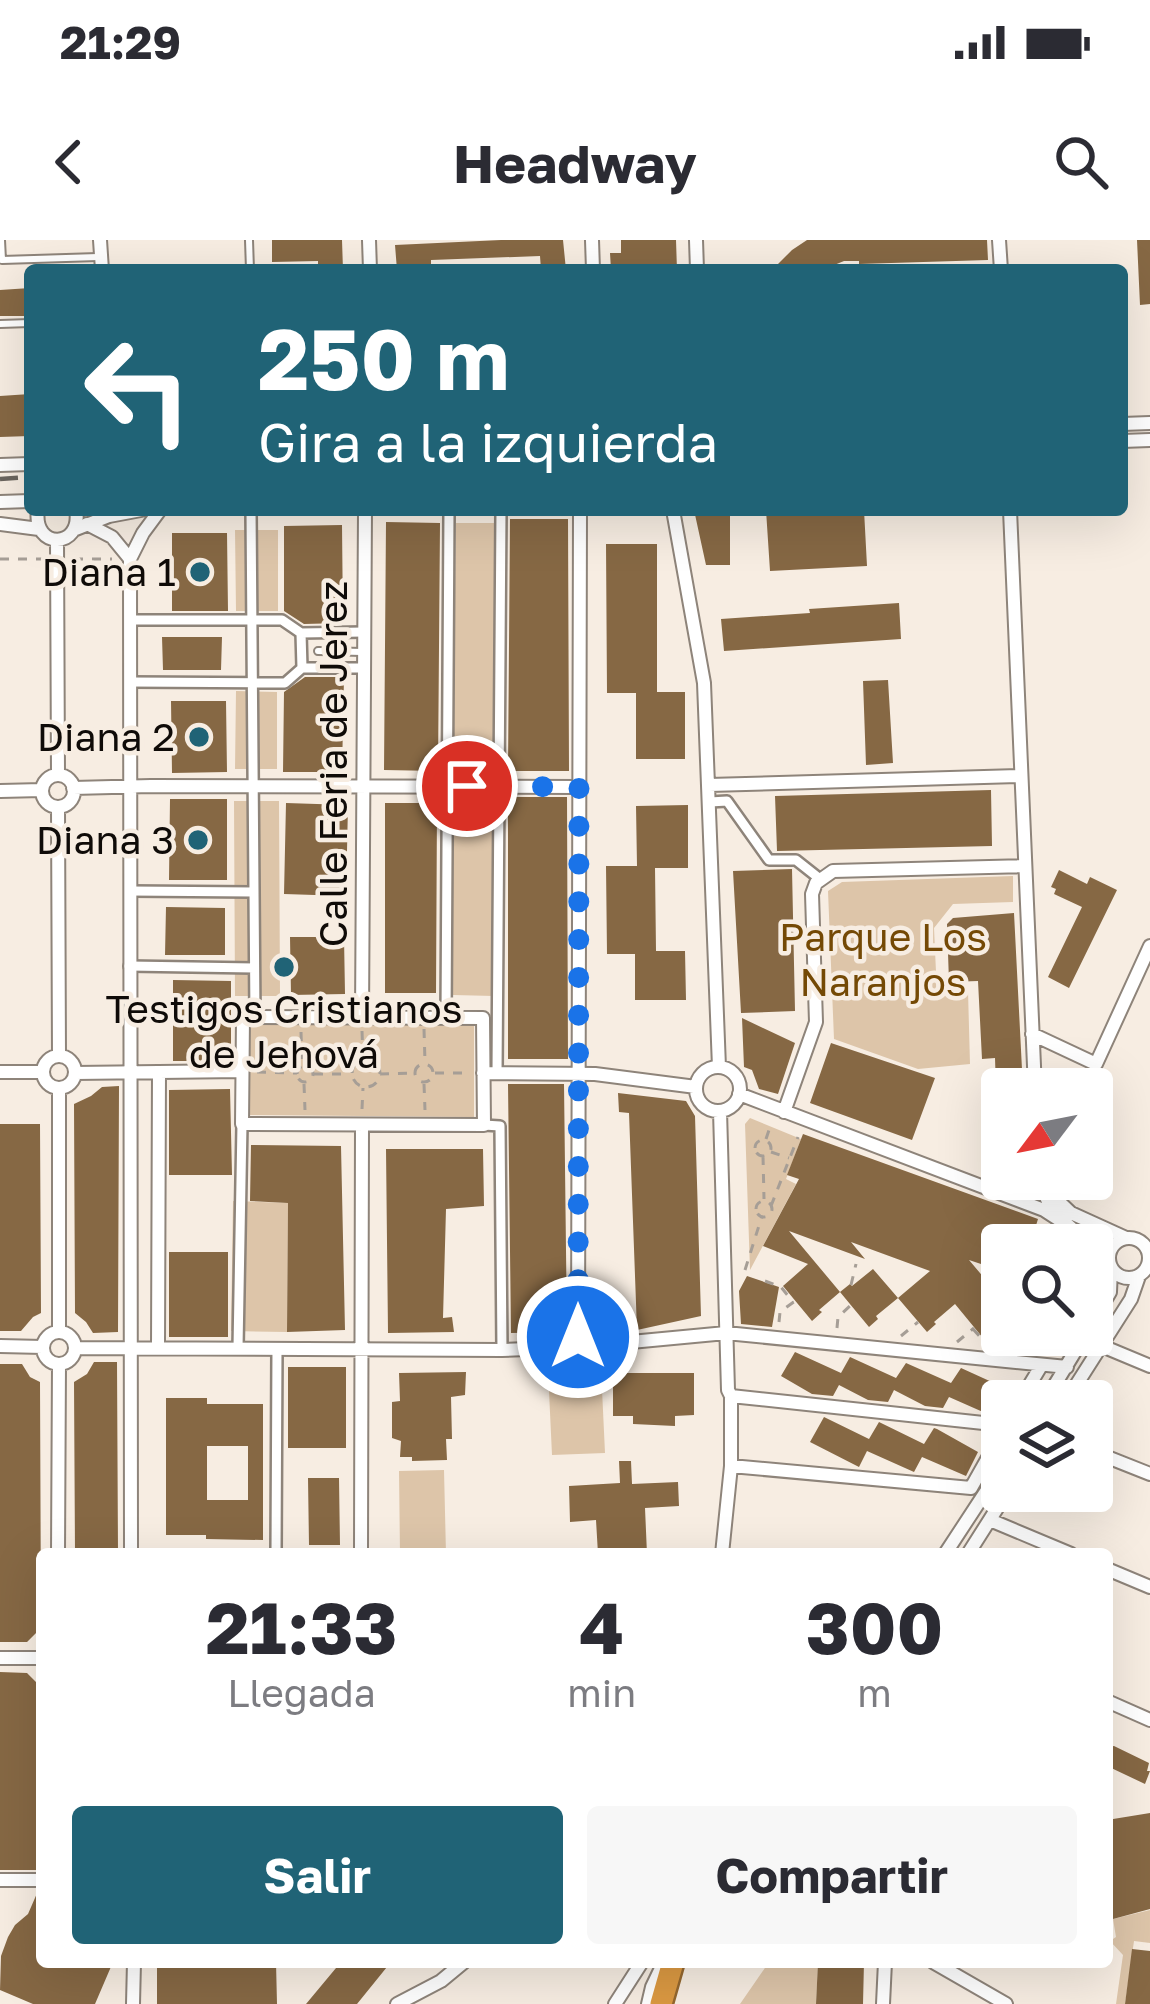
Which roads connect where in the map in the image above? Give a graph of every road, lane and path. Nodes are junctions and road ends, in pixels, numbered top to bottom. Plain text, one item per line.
1 (1, 240) edge
2 (100, 240) edge
3 (1, 263) edge
4 (101, 264) edge
5 (38, 516) edge
6 (77, 516) edge
7 (109, 516) edge
8 (156, 516) edge
9 (251, 516) edge
10 (365, 516) edge
11 (449, 516) edge
12 (501, 516) edge
13 (580, 516) edge
14 (675, 516) edge
15 (1010, 516) edge
16 (0, 524) edge
17 (81, 526) junction
18 (39, 529) junction
19 (57, 540) junction
20 (0, 559) edge
21 (130, 559) junction
22 (57, 560) junction
23 (130, 620) junction
24 (251, 620) junction
25 (364, 632) junction
26 (301, 633) junction
27 (318, 651) dead end
28 (364, 652) junction
29 (302, 668) junction
30 (364, 668) junction
31 (130, 682) junction
32 (252, 682) junction
33 (58, 775) junction
34 (1021, 776) junction
35 (362, 785) junction
36 (710, 785) junction
37 (130, 786) junction
38 (253, 786) junction
39 (447, 786) junction
40 (500, 787) junction
41 (579, 787) junction
42 (74, 788) junction
43 (0, 790) edge
44 (42, 790) junction
45 (710, 802) junction
46 (58, 807) junction
47 (1025, 866) junction
48 (820, 879) junction
49 (130, 891) junction
50 (254, 892) junction
51 (1150, 946) edge
52 (129, 966) junction
53 (254, 968) junction
54 (255, 1018) junction
55 (301, 1018) junction
56 (362, 1018) junction
57 (423, 1018) junction
58 (446, 1018) junction
59 (1032, 1034) junction
60 (59, 1056) junction
61 (364, 1059) junction
62 (424, 1063) junction
63 (302, 1066) junction
64 (719, 1067) junction
65 (1034, 1068) edge
66 (242, 1071) junction
67 (0, 1072) edge
68 (43, 1072) junction
69 (159, 1072) junction
70 (75, 1073) junction
71 (130, 1073) junction
72 (297, 1073) junction
73 (415, 1073) junction
74 (433, 1073) junction
75 (490, 1073) junction
76 (578, 1073) junction
77 (314, 1074) junction
78 (352, 1074) junction
79 (380, 1074) junction
80 (303, 1082) junction
81 (424, 1082) junction
82 (363, 1087) junction
83 (696, 1087) junction
84 (59, 1088) junction
85 (739, 1094) junction
86 (720, 1111) junction
87 (784, 1112) junction
88 (242, 1124) junction
89 (771, 1124) dead end
90 (484, 1125) junction
91 (305, 1126) junction
92 (362, 1126) junction
93 (425, 1126) junction
94 (798, 1137) dead end
95 (765, 1141) junction
96 (744, 1142) dead end
97 (755, 1146) junction
98 (770, 1152) junction
99 (763, 1156) junction
100 (790, 1158) junction
101 (981, 1186) edge
102 (1018, 1200) edge
103 (1047, 1200) edge
104 (1056, 1200) edge
105 (764, 1201) junction
106 (771, 1206) junction
107 (762, 1216) junction
108 (1064, 1223) joint
109 (1150, 1229) edge
110 (1129, 1238) junction
111 (1113, 1248) edge
112 (1149, 1256) edge
113 (856, 1264) dead end
114 (1113, 1266) edge
115 (745, 1270) dead end
116 (1139, 1276) junction
117 (765, 1281) dead end
118 (851, 1285) dead end
119 (851, 1305) dead end
120 (918, 1322) dead end
121 (778, 1328) dead end
122 (1113, 1328) edge
123 (59, 1332) junction
124 (726, 1334) junction
125 (836, 1334) dead end
126 (981, 1337) edge
127 (897, 1339) dead end
128 (953, 1345) dead end
129 (0, 1346) edge
130 (43, 1347) junction
131 (578, 1347) junction
132 (75, 1348) junction
133 (131, 1348) junction
134 (158, 1348) junction
135 (238, 1348) junction
136 (277, 1348) junction
137 (363, 1348) junction
138 (502, 1350) junction
139 (1113, 1351) edge
140 (1073, 1356) edge
141 (59, 1364) junction
142 (1041, 1366) junction
143 (1067, 1366) junction
144 (1150, 1366) edge
145 (1033, 1380) edge
146 (1058, 1380) edge
147 (731, 1396) junction
148 (981, 1426) edge
149 (1113, 1459) edge
150 (730, 1466) junction
151 (981, 1469) edge
152 (1150, 1474) edge
153 (981, 1499) edge
154 (995, 1512) edge
155 (990, 1520) junction
156 (58, 1548) edge
157 (131, 1548) edge
158 (275, 1548) edge
159 (362, 1548) edge
160 (723, 1548) edge
161 (949, 1548) edge
162 (972, 1548) edge
163 (1057, 1548) edge
164 (1113, 1571) edge
165 (1150, 1586) edge
166 (0, 1658) edge
167 (36, 1658) edge
168 (1113, 1703) edge
169 (1150, 1720) edge
170 (0, 1880) edge
171 (36, 1880) edge
172 (134, 1968) edge
173 (457, 1968) edge
174 (638, 1968) edge
175 (665, 1968) edge
176 (668, 1968) edge
177 (885, 1968) edge
178 (943, 1968) edge
179 (134, 2004) edge
180 (397, 2004) edge
181 (615, 2004) edge
182 (648, 2004) edge
183 (661, 2004) edge
184 (884, 2004) edge
185 (1006, 2004) edge

1 - 3 lane
2 - 4 street
3 - 4 lane
5 - 18 street
6 - 17 street
7 - 17 street
8 - 21 street
9 - 24 street
10 - 25 street, Calle Feria de Jerez
11 - 39 street
12 - 40 street
13 - 41 street
14 - 36 street
15 - 34 street
16 - 18 street
17 - 19 street
17 - 21 street
18 - 19 street
19 - 22 street
20 - 22 path
21 - 22 path
21 - 23 street
22 - 33 street
23 - 24 street
23 - 31 street
24 - 26 street
24 - 32 street
25 - 26 street
25 - 28 street, Calle Feria de Jerez
26 - 29 street
27 - 28 lane
28 - 30 street, Calle Feria de Jerez
29 - 30 street
29 - 32 street
30 - 35 street, Calle Feria de Jerez
31 - 32 street
31 - 37 street
32 - 38 street
33 - 42 street
33 - 44 street
34 - 36 street
34 - 47 street
35 - 38 street
35 - 39 street
35 - 56 street, Calle Feria de Jerez
36 - 45 street
37 - 38 street
37 - 42 street
37 - 49 street
38 - 50 street
39 - 40 street
39 - 58 street
40 - 41 street
40 - 75 street
41 - 76 street
42 - 46 street
43 - 44 street
44 - 46 street
45 - 48 street
45 - 64 street
46 - 60 street
47 - 48 street
47 - 59 street
48 - 87 street
49 - 50 street
49 - 52 street
50 - 53 street
51 - 59 street
52 - 53 street
52 - 71 street
53 - 54 street
54 - 55 street
54 - 66 street
55 - 56 street
55 - 63 path
56 - 57 street
56 - 61 path
57 - 58 street
57 - 62 path
58 - 75 street
59 - 65 street
60 - 68 street
60 - 70 street
61 - 78 path
61 - 79 path
62 - 73 path
62 - 74 path
63 - 72 path
63 - 77 path
64 - 83 street
64 - 85 street
66 - 69 street
66 - 72 path
66 - 88 street
67 - 68 street
68 - 84 street
69 - 71 street
69 - 134 street
70 - 71 street
70 - 84 street
71 - 133 street
72 - 80 path
73 - 79 path
73 - 81 path
74 - 75 path
74 - 81 path
75 - 76 street
75 - 90 street
76 - 83 street
76 - 131 street
77 - 78 path
77 - 80 path
78 - 82 path
79 - 82 path
80 - 91 path
81 - 93 path
82 - 92 path
83 - 86 street
84 - 123 street
85 - 86 street
85 - 87 street
86 - 124 street
87 - 101 street
88 - 91 street
88 - 135 street
89 - 95 path
90 - 93 street
90 - 138 street
91 - 92 street
92 - 93 street
92 - 137 street
94 - 100 path
95 - 97 path
95 - 98 path
96 - 97 path
97 - 99 path
98 - 99 path
98 - 100 path
99 - 105 path
100 - 106 path
102 - 108 street
103 - 108 street
104 - 110 street
105 - 106 path
105 - 107 path
106 - 107 path
107 - 115 path
109 - 110 street
110 - 111 street
110 - 112 street
112 - 116 street
113 - 118 path
114 - 116 street
116 - 122 street
117 - 121 path
119 - 125 path
120 - 127 path
123 - 130 street
123 - 132 street
124 - 131 street
124 - 142 street
124 - 147 street
126 - 128 path
129 - 130 street
130 - 141 street
131 - 138 street
132 - 133 street
132 - 141 street
133 - 134 street
133 - 157 street
134 - 135 street
135 - 136 street
136 - 137 street
136 - 158 street
137 - 138 street
137 - 159 street
139 - 144 street
140 - 143 street
141 - 156 street
142 - 143 street
142 - 145 street
143 - 146 street
147 - 148 street
147 - 150 street
149 - 152 street
150 - 151 street
150 - 160 street
153 - 161 street
154 - 155 street
155 - 162 street
155 - 163 street
164 - 165 street
166 - 167 street
168 - 169 street
170 - 171 street
172 - 179 street
173 - 180 street
174 - 181 street
175 - 182 street
176 - 183 highway
177 - 184 street
178 - 185 street

